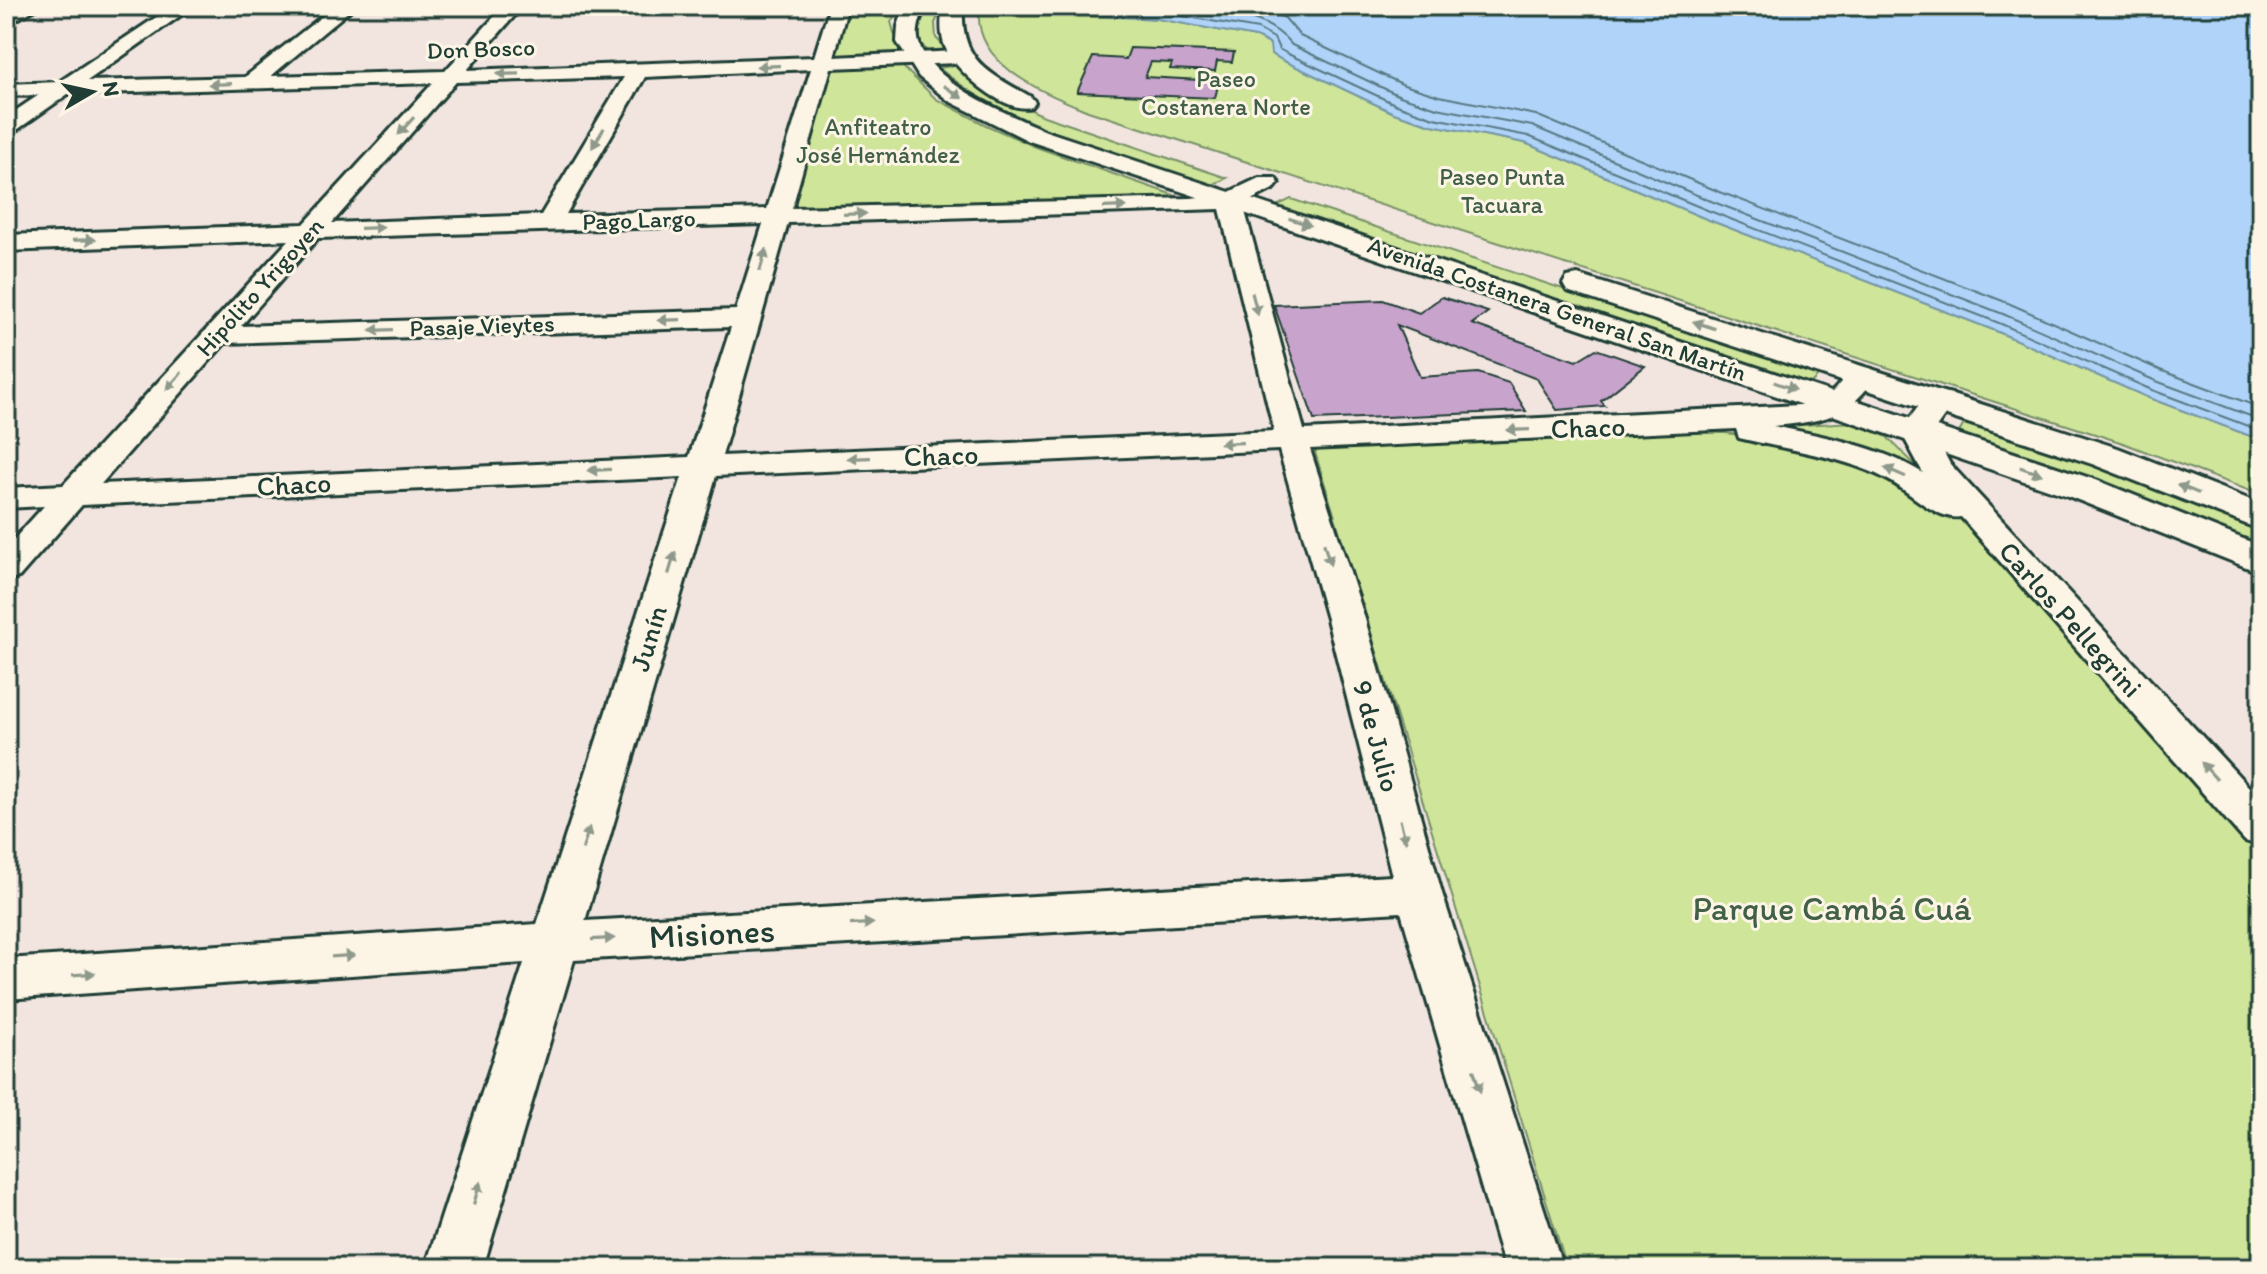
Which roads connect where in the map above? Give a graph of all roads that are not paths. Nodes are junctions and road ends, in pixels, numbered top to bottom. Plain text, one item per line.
1 (32, 6) edge
2 (185, 6) edge
3 (346, 6) edge
4 (514, 6) edge
5 (839, 6) edge
6 (915, 6) edge
7 (953, 6) edge
8 (6, 20) edge
9 (958, 57) junction
10 (917, 60) junction
11 (821, 64) junction
12 (638, 71) junction
13 (451, 75) junction
14 (250, 83) junction
15 (62, 89) junction
16 (6, 90) edge
17 (6, 127) edge
18 (1267, 183) junction
19 (1230, 201) junction
20 (775, 216) junction
21 (549, 222) junction
22 (1400, 226) dead end
23 (312, 231) junction
24 (6, 243) edge
25 (1549, 274) dead end
26 (747, 318) junction
27 (217, 335) junction
28 (1862, 375) junction
29 (1941, 400) junction
30 (1836, 404) junction
31 (1639, 425) junction
32 (1917, 432) junction
33 (1293, 441) junction
34 (702, 465) junction
35 (70, 495) junction
36 (6, 498) edge
37 (2261, 518) edge
38 (2006, 547) junction
39 (2261, 561) edge
40 (6, 569) edge
41 (2261, 829) edge
42 (1419, 893) junction
43 (553, 942) junction
44 (6, 979) edge
45 (454, 1268) edge
46 (1534, 1268) edge

1 - 8 street
2 - 15 street
3 - 14 street
4 - 13 street, Hipólito Yrigoyen
5 - 11 street, Junín
6 - 10 main road
7 - 9 main road
9 - 10 street, Don Bosco
9 - 18 main road, Avenida Costanera General San Martín
10 - 11 street, Don Bosco
10 -> 19 main road, Avenida Costanera General San Martín
11 -> 12 street, Don Bosco
11 - 20 street, Junín
12 -> 13 street, Don Bosco
12 -> 21 street
13 - 14 street, Don Bosco
13 -> 23 street, Hipólito Yrigoyen
14 -> 15 street, Don Bosco
15 - 16 street, Don Bosco
15 - 17 street
18 - 19 street, Pago Largo
18 - 22 main road, Avenida Costanera General San Martín
20 -> 19 street, Pago Largo
19 -> 30 main road, Avenida Costanera General San Martín
19 -> 33 street, 9 de Julio
20 - 21 street, Pago Largo
26 -> 20 street, Junín
23 -> 21 street, Pago Largo
24 -> 23 street, Pago Largo
23 - 27 street, Hipólito Yrigoyen
28 -> 25 main road, Avenida Costanera General San Martín
26 -> 27 street, Pasaje Vieytes
26 - 34 street, Junín
27 -> 35 street, Hipólito Yrigoyen
28 - 29 main road, Avenida Costanera General San Martín
28 - 30 street
29 - 32 street
37 -> 29 main road, Avenida Costanera General San Martín
30 - 31 street, Chaco
30 - 32 main road, Avenida Costanera General San Martín
31 -> 33 street, Chaco
38 -> 31 street
32 - 38 street, Carlos Pellegrini
32 -> 39 main road, Avenida Costanera General San Martín
33 -> 34 street, Chaco
33 -> 42 street, 9 de Julio
34 -> 35 street, Chaco
43 -> 34 street, Junín
35 - 36 street, Chaco
35 - 40 street, Hipólito Yrigoyen
41 -> 38 street, Carlos Pellegrini
43 -> 42 street, Misiones
42 -> 46 street, 9 de Julio
44 -> 43 street, Misiones
45 -> 43 street, Junín

